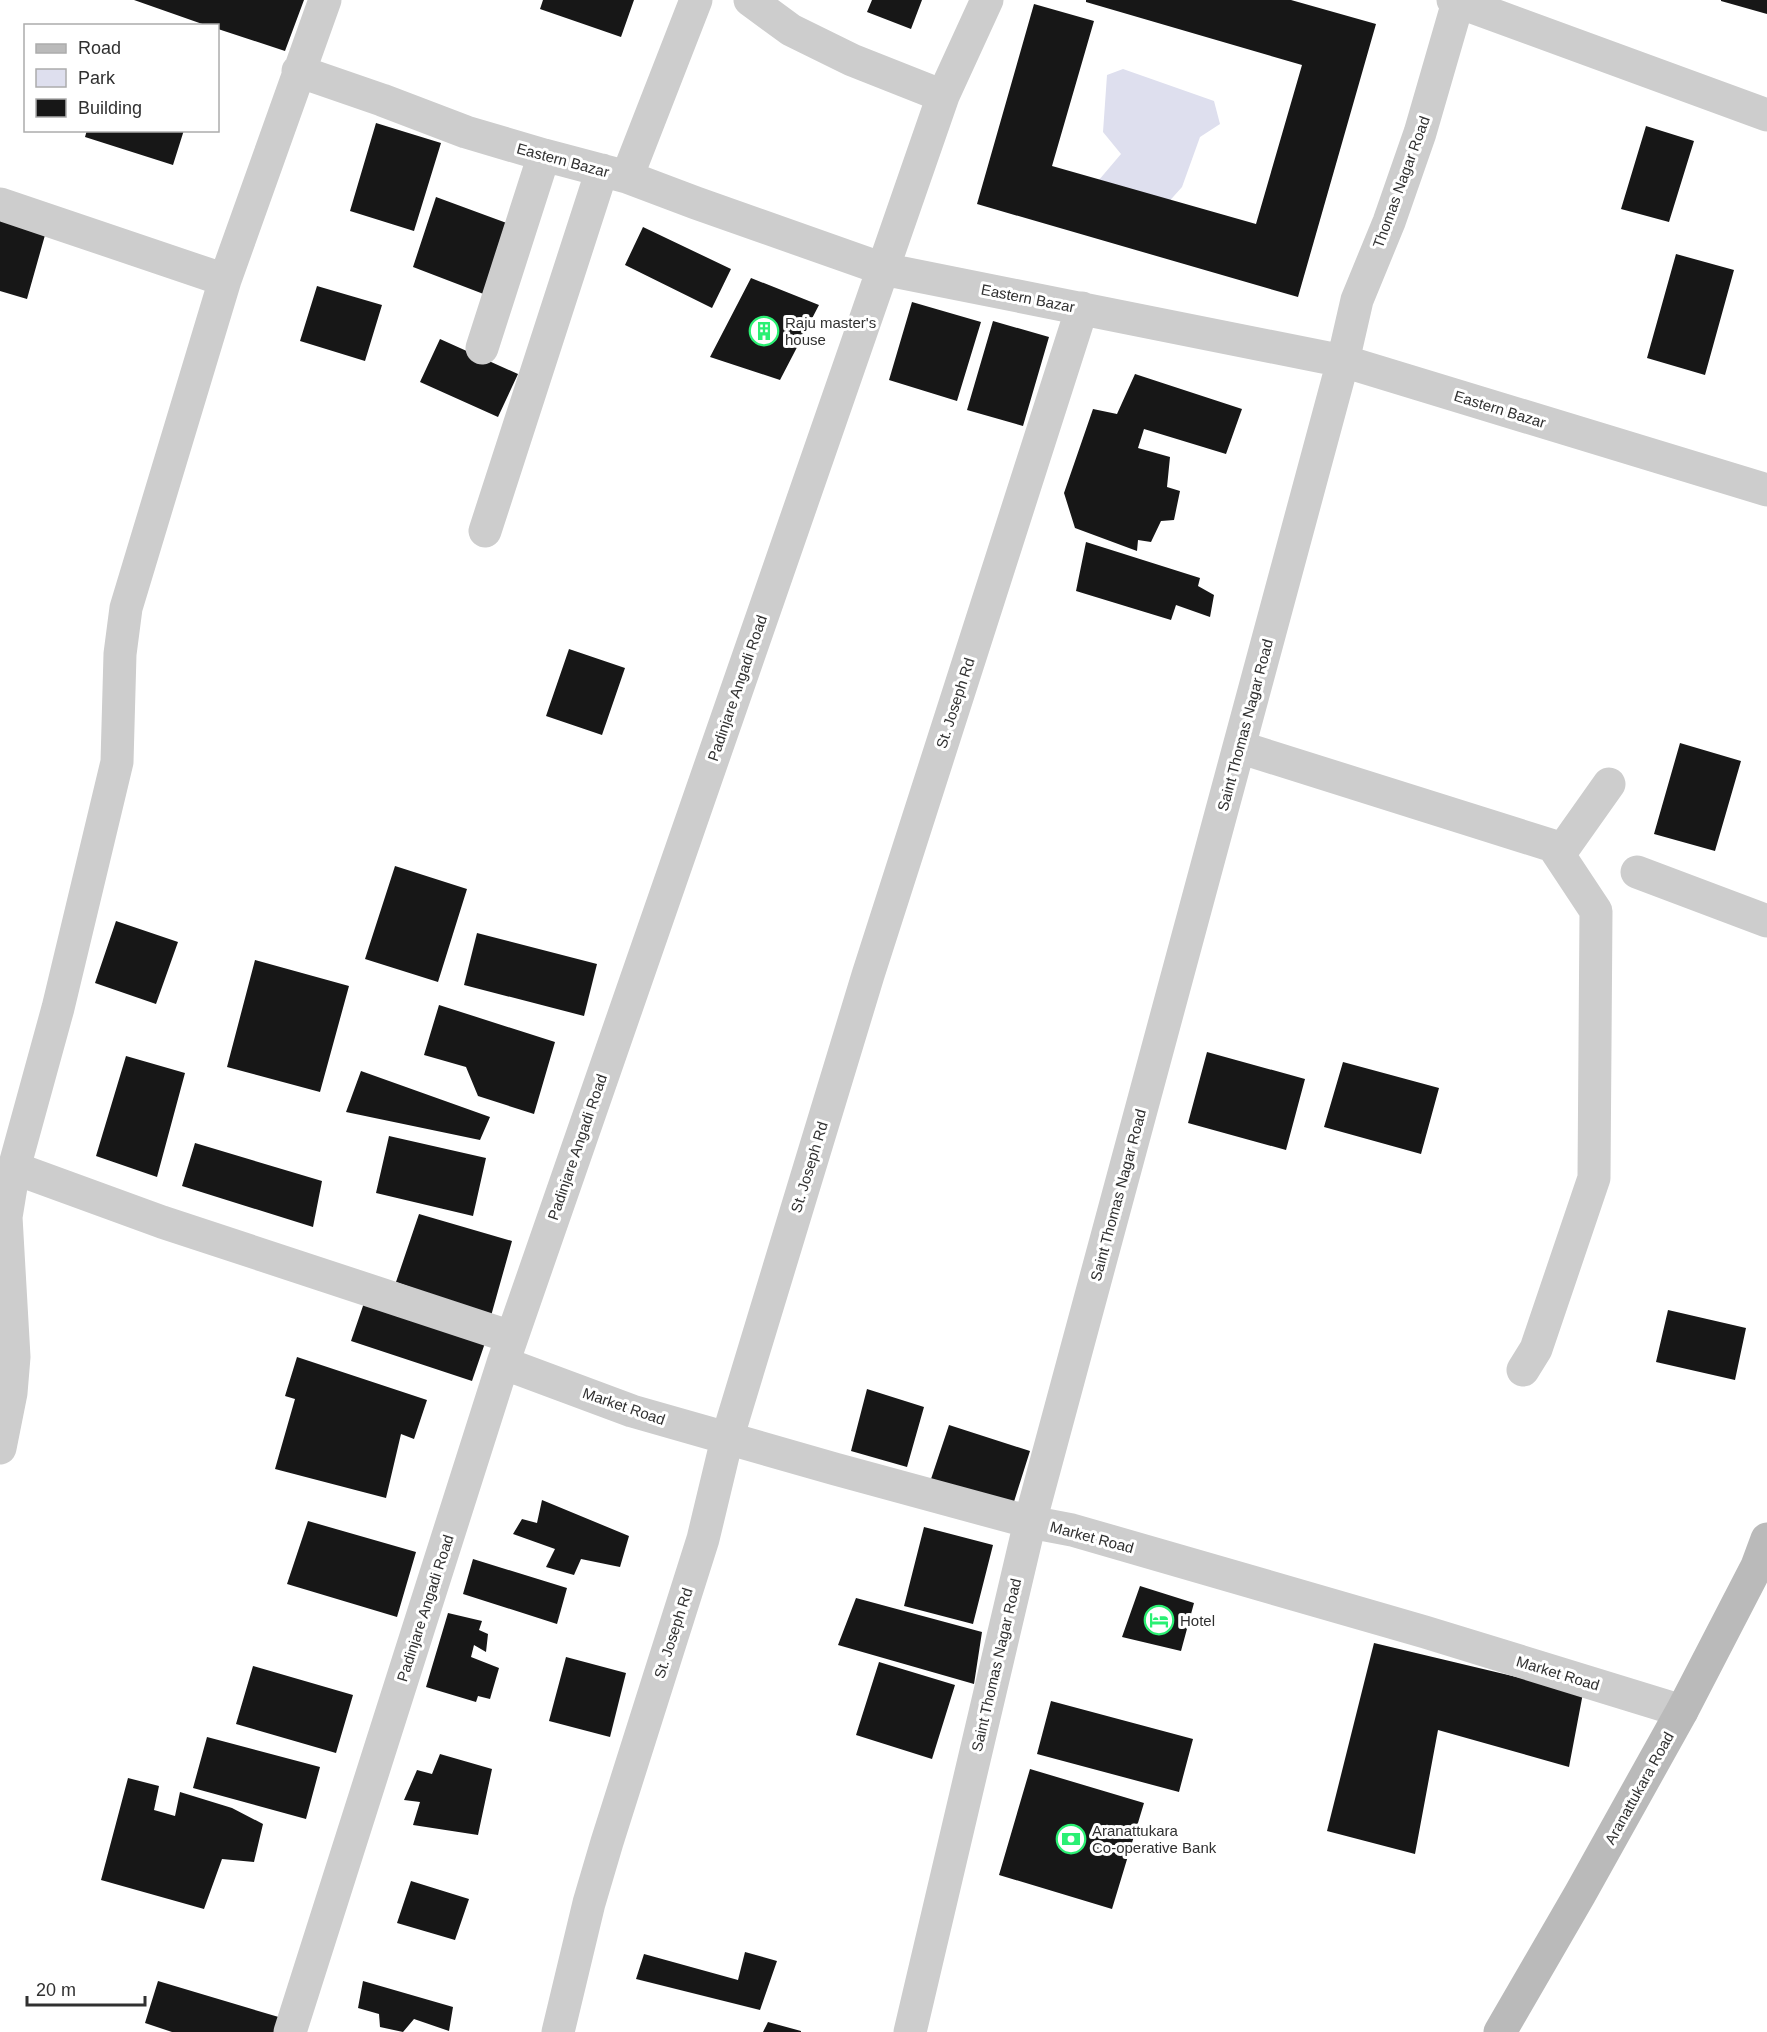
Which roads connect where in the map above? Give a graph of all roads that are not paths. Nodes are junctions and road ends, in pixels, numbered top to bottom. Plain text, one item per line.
1 (325, 0) edge
2 (696, 0) edge
3 (750, 0) edge
4 (987, 0) edge
5 (1456, 1) edge
6 (298, 71) junction
7 (943, 96) junction
8 (1767, 115) edge
9 (544, 155) junction
10 (614, 173) junction
11 (0, 204) edge
12 (883, 269) junction
13 (225, 280) junction
14 (1082, 308) junction
15 (482, 348) dead end
16 (1343, 361) junction
17 (1767, 490) edge
18 (485, 531) dead end
19 (1239, 747) junction
20 (1609, 784) dead end
21 (1553, 846) junction
22 (1637, 872) dead end
23 (1767, 921) edge
24 (14, 1168) junction
25 (3, 1216) edge
26 (507, 1350) junction
27 (1523, 1370) dead end
28 (727, 1439) junction
29 (0, 1448) edge
30 (1029, 1522) junction
31 (1767, 1539) edge
32 (1682, 1711) junction
33 (290, 2032) edge
34 (558, 2032) edge
35 (910, 2032) edge
36 (1500, 2032) edge

1 - 6 street
2 - 10 street
3 - 7 street
4 - 7 street, Padinjare Angadi Road
5 - 8 street
5 - 16 street, Thomas Nagar Road
6 - 9 street, Eastern Bazar
6 - 13 street
7 - 12 street, Padinjare Angadi Road
9 - 10 street, Eastern Bazar
9 - 15 street
10 - 12 street, Eastern Bazar
10 - 18 street
11 - 13 street
12 - 14 street, Eastern Bazar
12 - 26 street, Padinjare Angadi Road
13 - 24 street
14 - 16 street, Eastern Bazar
14 - 28 street, St. Joseph Rd
16 - 17 street, Eastern Bazar
16 - 19 street, Saint Thomas Nagar Road
19 - 21 street
19 - 30 street, Saint Thomas Nagar Road
20 - 21 street
21 - 27 street
22 - 23 street
24 - 25 street
24 - 26 street, Market Road
25 - 29 street
26 - 28 street, Market Road
26 - 33 street, Padinjare Angadi Road
28 - 30 street, Market Road
28 - 34 street, St. Joseph Rd
30 - 32 street, Market Road
30 - 35 street, Saint Thomas Nagar Road
31 - 32 main road, Aranattukara Road
32 - 36 main road, Aranattukara Road

